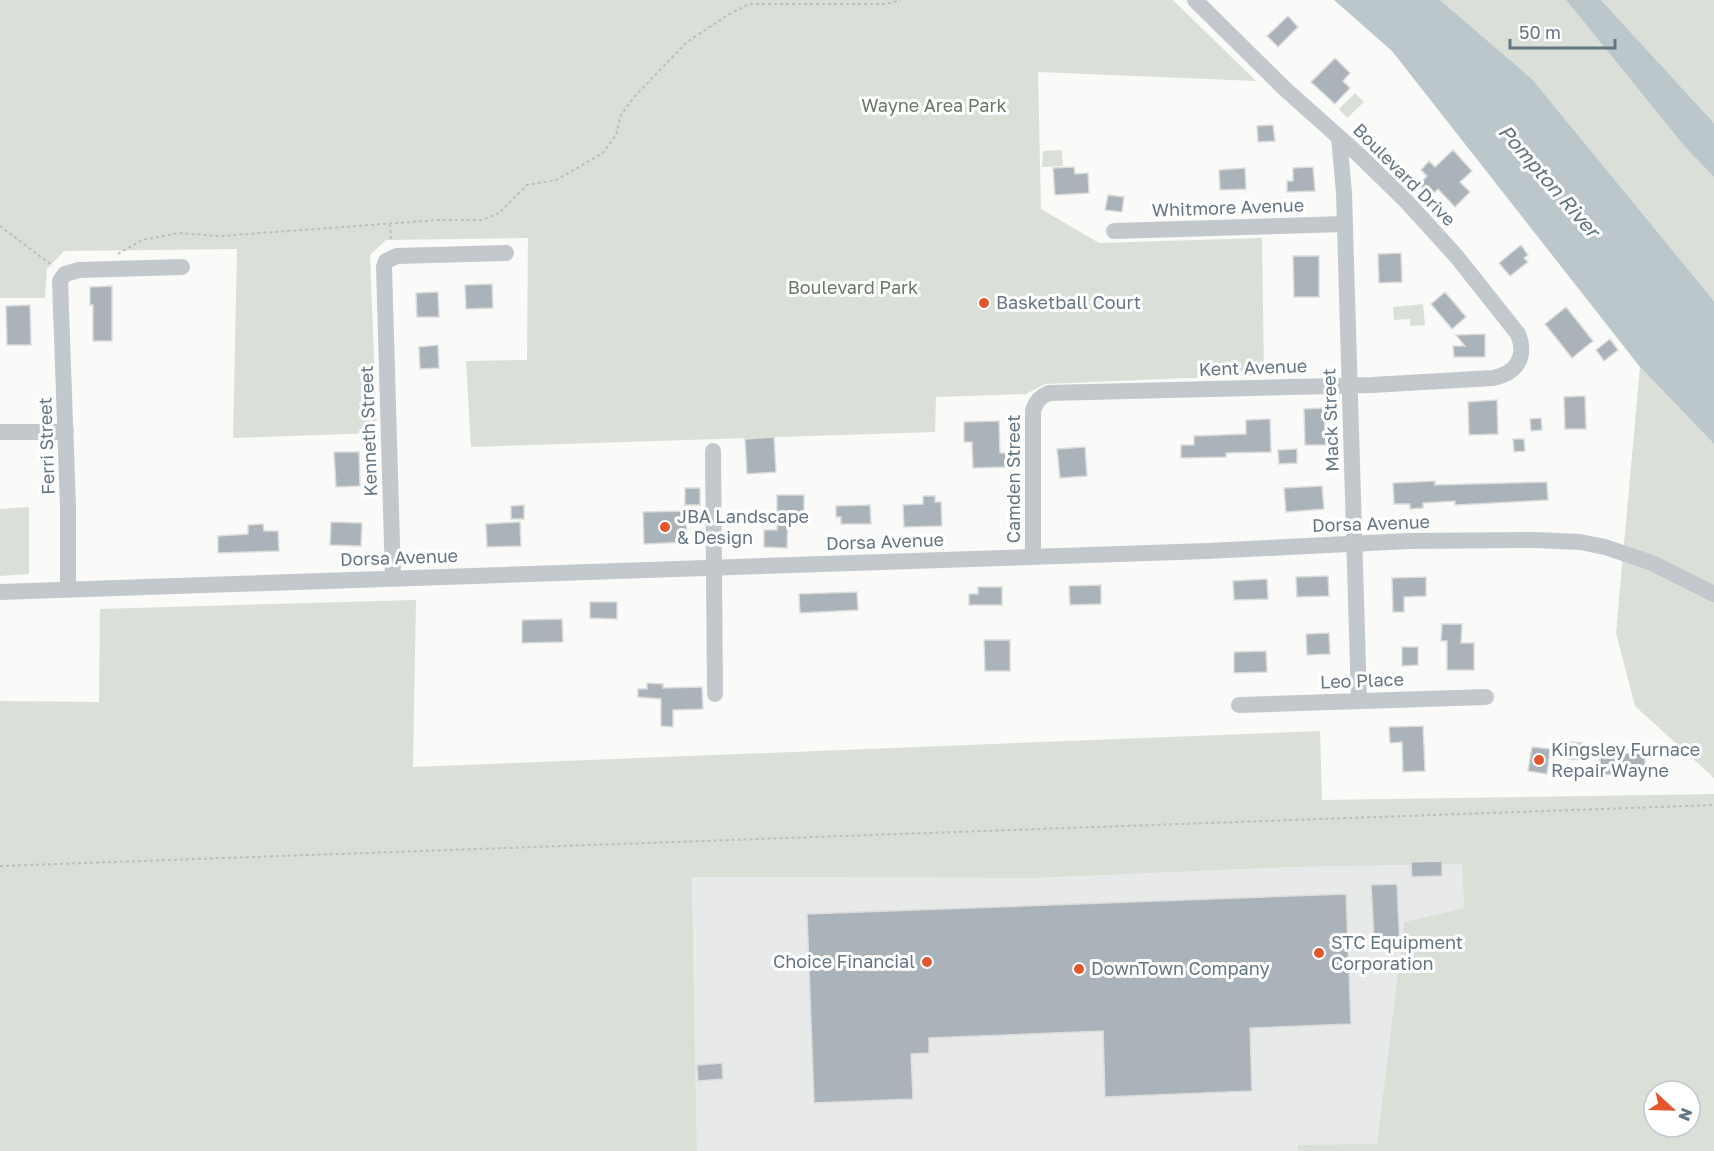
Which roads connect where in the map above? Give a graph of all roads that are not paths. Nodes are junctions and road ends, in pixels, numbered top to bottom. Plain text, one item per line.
1 (1195, 0) edge
2 (1339, 137) junction
3 (1344, 224) junction
4 (1113, 231) dead end
5 (506, 253) dead end
6 (182, 267) dead end
7 (1476, 379) joint
8 (1350, 385) junction
9 (1035, 403) joint
10 (0, 432) edge
11 (66, 432) junction
12 (713, 451) dead end
13 (1355, 543) junction
14 (1034, 556) junction
15 (715, 568) junction
16 (393, 578) junction
17 (68, 589) junction
18 (0, 592) edge
19 (1714, 594) edge
20 (715, 694) dead end
21 (1486, 697) dead end
22 (1359, 700) junction
23 (1239, 705) dead end

1 - 2 street, Boulevard Drive
2 - 3 street, Mack Street
2 - 7 street, Boulevard Drive
3 - 4 street, Whitmore Avenue
3 - 8 street, Mack Street
5 - 16 street, Kenneth Street
6 - 11 street, Ferri Street
7 - 8 street, Kent Avenue
8 - 9 street, Kent Avenue
8 - 13 street, Mack Street
9 - 14 street, Camden Street
10 - 11 street
11 - 17 street, Ferri Street
12 - 15 street
13 - 14 street, Dorsa Avenue
13 - 19 street, Dorsa Avenue
13 - 22 street, Mack Street
14 - 15 street, Dorsa Avenue
15 - 16 street, Dorsa Avenue
15 - 20 street
16 - 17 street, Dorsa Avenue
17 - 18 street, Dorsa Avenue
21 - 22 street, Leo Place
22 - 23 street, Leo Place

